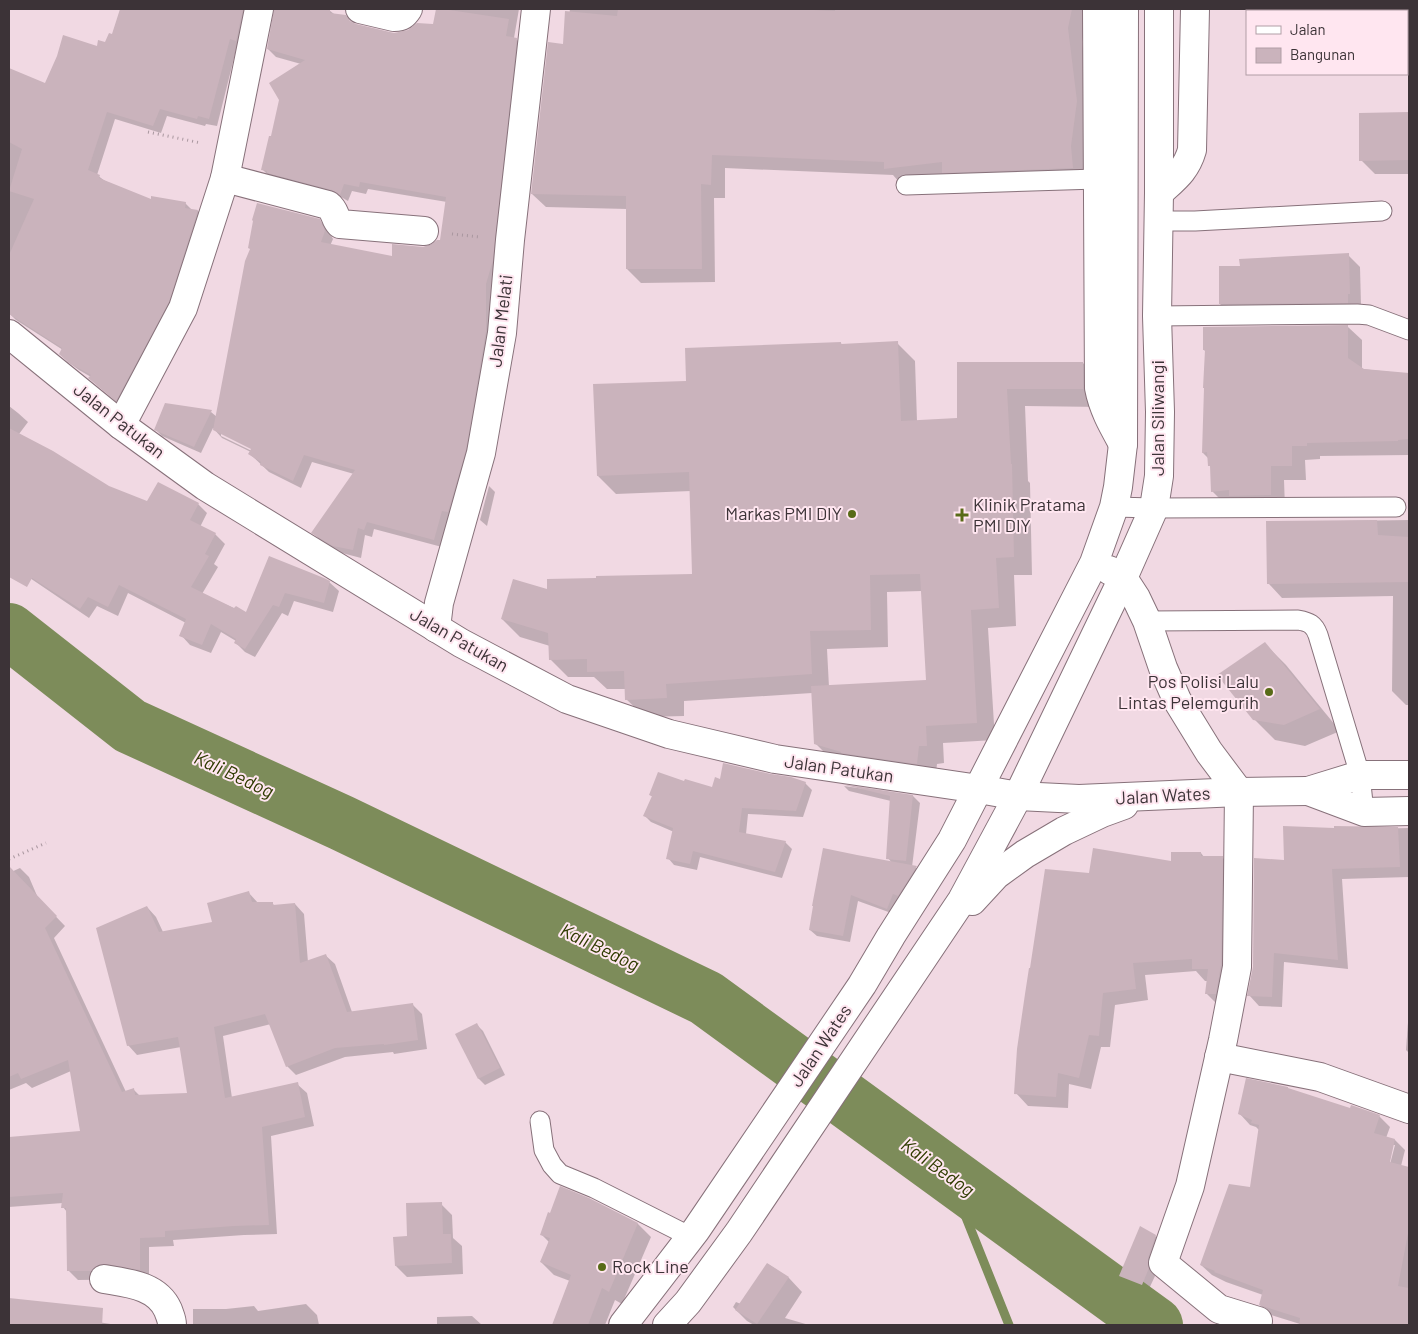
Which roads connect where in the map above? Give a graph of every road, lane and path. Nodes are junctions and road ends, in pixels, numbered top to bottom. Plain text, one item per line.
1 (259, 9) edge
2 (360, 9) edge
3 (408, 9) edge
4 (536, 9) edge
5 (1097, 9) edge
6 (1124, 9) edge
7 (1159, 9) edge
8 (1195, 9) edge
9 (148, 132) dead end
10 (231, 150) junction
11 (225, 178) junction
12 (1097, 179) junction
13 (906, 185) dead end
14 (1159, 193) junction
15 (1382, 211) dead end
16 (1159, 221) junction
17 (424, 232) joint
18 (510, 240) junction
19 (1157, 316) junction
20 (1409, 330) edge
21 (9, 334) edge
22 (121, 425) junction
23 (1123, 444) junction
24 (1114, 507) junction
25 (1396, 507) dead end
26 (1154, 508) junction
27 (1094, 562) junction
28 (1123, 578) junction
29 (1147, 621) junction
30 (436, 628) junction
31 (1360, 775) junction
32 (1409, 775) edge
33 (979, 790) junction
34 (1308, 791) junction
35 (1239, 792) junction
36 (1018, 796) junction
37 (1147, 797) junction
38 (1409, 811) edge
39 (1364, 812) junction
40 (46, 843) dead end
41 (9, 859) edge
42 (934, 942) junction
43 (1219, 1057) junction
44 (1409, 1109) edge
45 (540, 1121) dead end
46 (691, 1238) junction
47 (104, 1278) dead end
48 (1258, 1321) dead end
49 (172, 1325) edge
50 (624, 1325) edge
51 (667, 1325) edge

1 - 10 main road
2 - 3 main road
4 - 18 main road, Jalan Melati
5 - 12 main road
6 - 23 main road, Jalan Siliwangi
7 - 14 main road, Jalan Siliwangi
8 - 14 main road
9 - 10 path
10 - 11 main road
11 - 17 main road
11 - 22 main road
12 - 13 lane
12 - 23 main road
14 - 16 main road, Jalan Siliwangi
15 - 16 lane
16 - 19 main road, Jalan Siliwangi
17 - 18 path
18 - 30 main road, Jalan Melati
19 - 20 lane
19 - 26 main road, Jalan Siliwangi
21 - 22 main road, Jalan Patukan
22 - 30 main road, Jalan Patukan
23 - 24 main road, Jalan Siliwangi
24 - 26 lane
24 - 27 main road, Jalan Siliwangi
25 - 26 lane
26 - 28 main road, Jalan Siliwangi
27 - 28 main road
27 - 33 main road, Jalan Siliwangi
28 - 29 main road
28 - 36 main road, Jalan Siliwangi
29 - 31 lane
29 - 35 main road
30 - 33 main road, Jalan Patukan
31 - 32 main road, Jalan Wates
31 - 34 main road, Jalan Wates
31 - 39 lane
33 - 36 main road, Jalan Wates
33 - 46 main road, Jalan Wates
34 - 35 main road, Jalan Wates
34 - 39 main road, Jalan Wates
35 - 37 main road, Jalan Wates
35 - 43 main road
36 - 37 main road, Jalan Wates
36 - 42 main road, Jalan Wates
37 - 42 main road
38 - 39 main road, Jalan Wates
40 - 41 path
42 - 51 main road, Jalan Wates
43 - 44 main road
43 - 48 main road
45 - 46 lane
46 - 50 main road, Jalan Wates
47 - 49 main road

